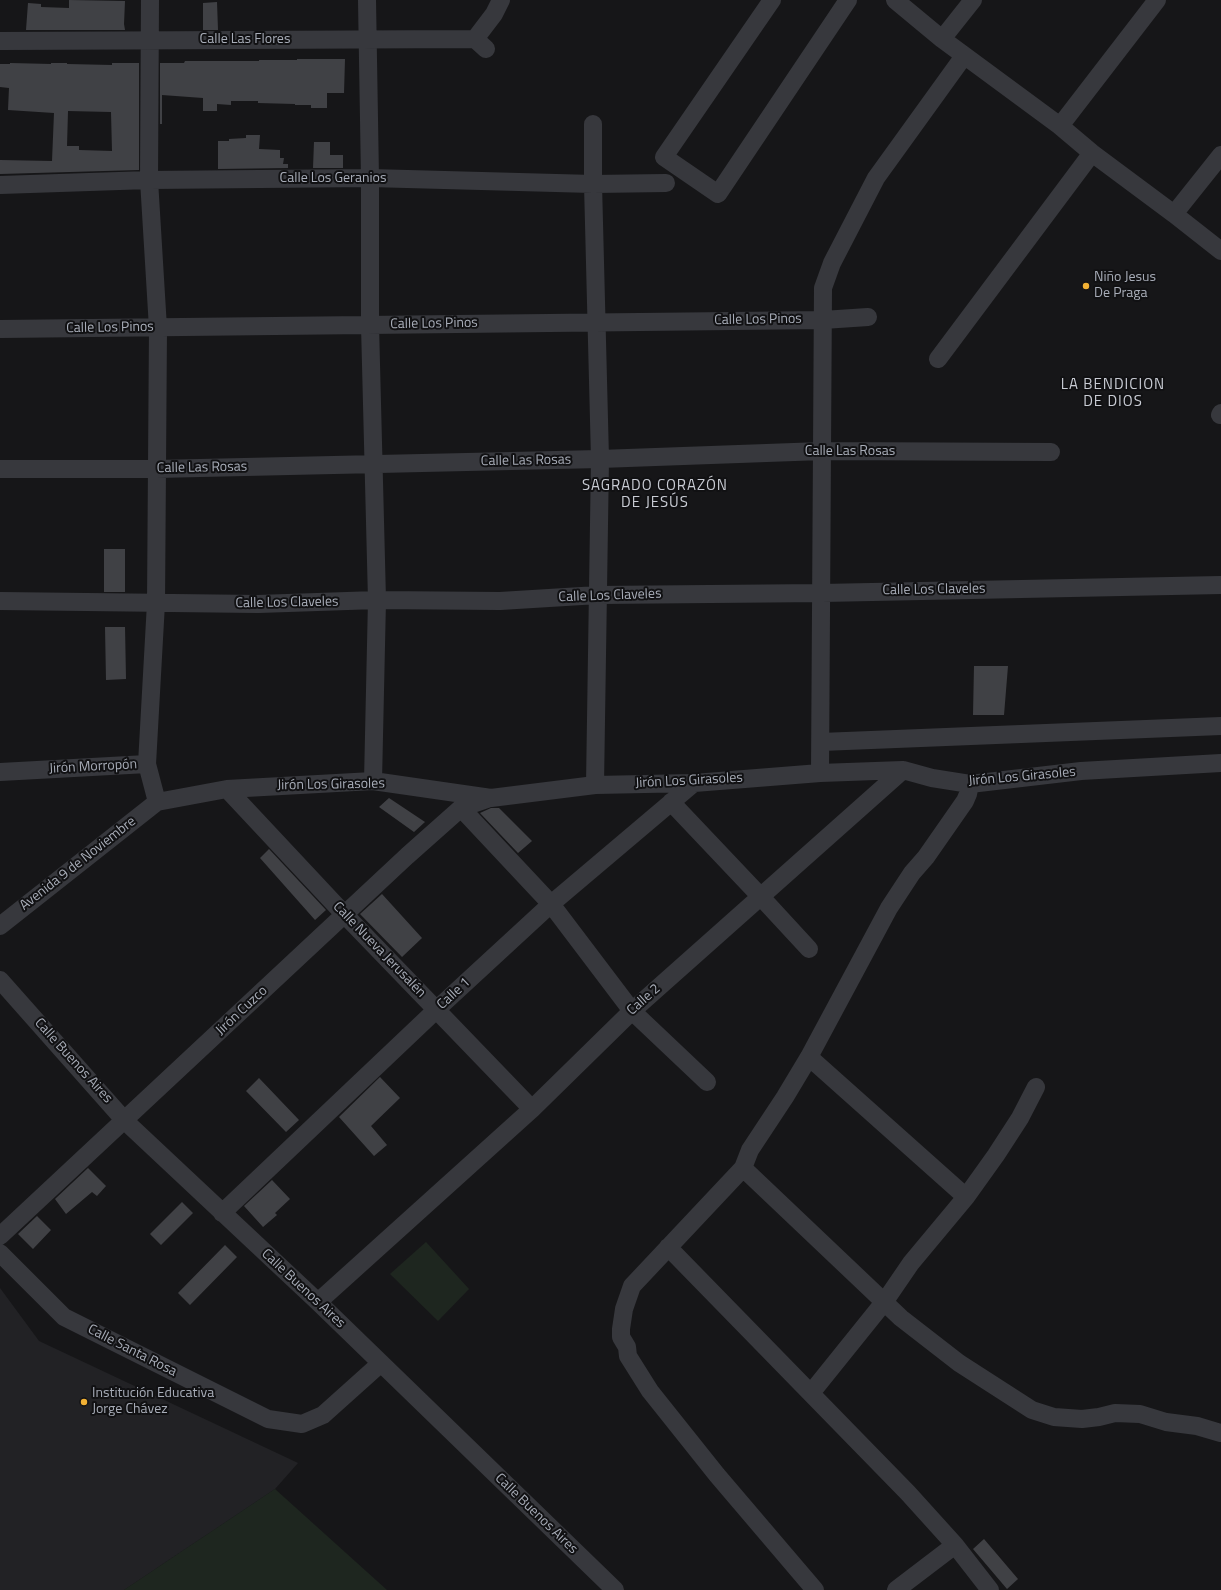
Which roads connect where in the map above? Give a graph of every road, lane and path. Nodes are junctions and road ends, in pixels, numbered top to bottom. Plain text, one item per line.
1 (150, 0) edge
2 (367, 0) edge
3 (501, 0) edge
4 (772, 0) edge
5 (848, 0) edge
6 (895, 0) edge
7 (974, 0) edge
8 (1157, 0) edge
9 (942, 39) junction
10 (367, 40) junction
11 (150, 41) junction
12 (0, 42) edge
13 (964, 56) junction
14 (593, 124) dead end
15 (1060, 126) junction
16 (1092, 153) junction
17 (1221, 155) edge
18 (370, 178) junction
19 (149, 180) junction
20 (666, 182) dead end
21 (593, 184) junction
22 (0, 185) edge
23 (1174, 214) junction
24 (1221, 251) edge
25 (868, 317) dead end
26 (823, 320) junction
27 (597, 322) junction
28 (370, 325) junction
29 (158, 328) junction
30 (0, 329) edge
31 (938, 359) dead end
32 (822, 451) junction
33 (1051, 452) dead end
34 (600, 459) junction
35 (372, 464) junction
36 (0, 469) edge
37 (156, 469) junction
38 (1221, 586) edge
39 (822, 593) junction
40 (598, 595) junction
41 (377, 600) junction
42 (0, 601) edge
43 (156, 603) junction
44 (1221, 726) edge
45 (821, 742) junction
46 (1221, 763) edge
47 (147, 764) junction
48 (903, 770) junction
49 (0, 772) edge
50 (820, 773) junction
51 (373, 781) junction
52 (694, 783) junction
53 (970, 784) junction
54 (595, 785) junction
55 (228, 789) junction
56 (491, 798) junction
57 (157, 802) junction
58 (671, 802) junction
59 (461, 808) junction
60 (761, 897) junction
61 (551, 904) junction
62 (344, 914) junction
63 (0, 926) edge
64 (809, 949) dead end
65 (0, 980) edge
66 (436, 1010) junction
67 (632, 1011) junction
68 (809, 1057) junction
69 (707, 1082) dead end
70 (1036, 1087) dead end
71 (532, 1109) junction
72 (125, 1121) junction
73 (743, 1168) junction
74 (966, 1197) junction
75 (222, 1214) junction
76 (0, 1236) edge
77 (668, 1247) junction
78 (0, 1253) edge
79 (885, 1301) junction
80 (318, 1302) junction
81 (381, 1363) junction
82 (811, 1393) junction
83 (1221, 1433) edge
84 (955, 1545) junction
85 (615, 1590) edge
86 (815, 1590) edge
87 (896, 1590) edge
88 (990, 1590) edge

1 - 11 street
2 - 10 street
3 - 10 street, Calle Las Flores
4 - 5 street
6 - 9 street
7 - 9 street
8 - 15 street
9 - 13 street
10 - 11 street, Calle Las Flores
10 - 18 street
11 - 12 street, Calle Las Flores
11 - 19 street
13 - 15 street
13 - 26 street
14 - 21 street
15 - 16 street
16 - 23 street
16 - 31 street
17 - 23 street
18 - 19 street, Calle Los Geranios
18 - 21 street, Calle Los Geranios
18 - 28 street
19 - 22 street, Calle Los Geranios
19 - 29 street
20 - 21 street, Calle Los Geranios
21 - 27 street
23 - 24 street
25 - 26 street, Calle Los Pinos
26 - 27 street, Calle Los Pinos
26 - 32 street
27 - 28 street, Calle Los Pinos
27 - 34 street
28 - 29 street, Calle Los Pinos
28 - 35 street
29 - 30 street, Calle Los Pinos
29 - 37 street
32 - 33 street, Calle Las Rosas
32 - 34 street, Calle Las Rosas
32 - 39 street
34 - 35 street, Calle Las Rosas
34 - 40 street
35 - 37 street, Calle Las Rosas
35 - 41 street
36 - 37 street, Calle Las Rosas
37 - 43 street
38 - 39 street, Calle Los Claveles
39 - 40 street, Calle Los Claveles
39 - 45 street
40 - 41 street, Calle Los Claveles
40 - 54 street
41 - 43 street, Calle Los Claveles
41 - 51 street
42 - 43 street, Calle Los Claveles
43 - 47 street
44 - 45 street
45 - 50 street
46 - 53 street, Jirón Los Girasoles
47 - 49 street, Jirón Morropón
47 - 57 street, Jirón Morropón
48 - 50 street, Jirón Los Girasoles
48 - 53 street, Jirón Los Girasoles
48 - 60 street, Calle 2
50 - 52 street, Jirón Los Girasoles
51 - 55 street, Jirón Los Girasoles
51 - 56 street, Jirón Los Girasoles
52 - 54 street, Jirón Los Girasoles
52 - 58 street, Calle 1
53 - 68 street
54 - 56 street, Jirón Los Girasoles
55 - 57 street, Jirón Los Girasoles
55 - 62 street, Calle Nueva Jerusalén
56 - 59 street, Jirón Cuzco
57 - 63 street, Avenida 9 de Noviembre
58 - 60 street
58 - 61 street, Calle 1
59 - 61 street
59 - 62 street, Jirón Cuzco
60 - 64 street
60 - 67 street, Calle 2
61 - 66 street, Calle 1
61 - 67 street
62 - 66 street, Calle Nueva Jerusalén
62 - 72 street, Jirón Cuzco
65 - 72 street, Calle Buenos Aires
66 - 71 street, Calle Nueva Jerusalén
66 - 75 street, Calle 1
67 - 69 street
67 - 71 street, Calle 2
68 - 73 street
68 - 74 street
70 - 74 street
71 - 80 street, Calle 2
72 - 75 street, Calle Buenos Aires
72 - 76 street, Jirón Cuzco
73 - 77 street
73 - 79 street
74 - 79 street
75 - 80 street, Calle Buenos Aires
77 - 82 street
77 - 86 street
78 - 81 street, Calle Santa Rosa
79 - 82 street
79 - 83 street
80 - 81 street, Calle Buenos Aires
81 - 85 street, Calle Buenos Aires
82 - 84 street
84 - 87 street
84 - 88 street

